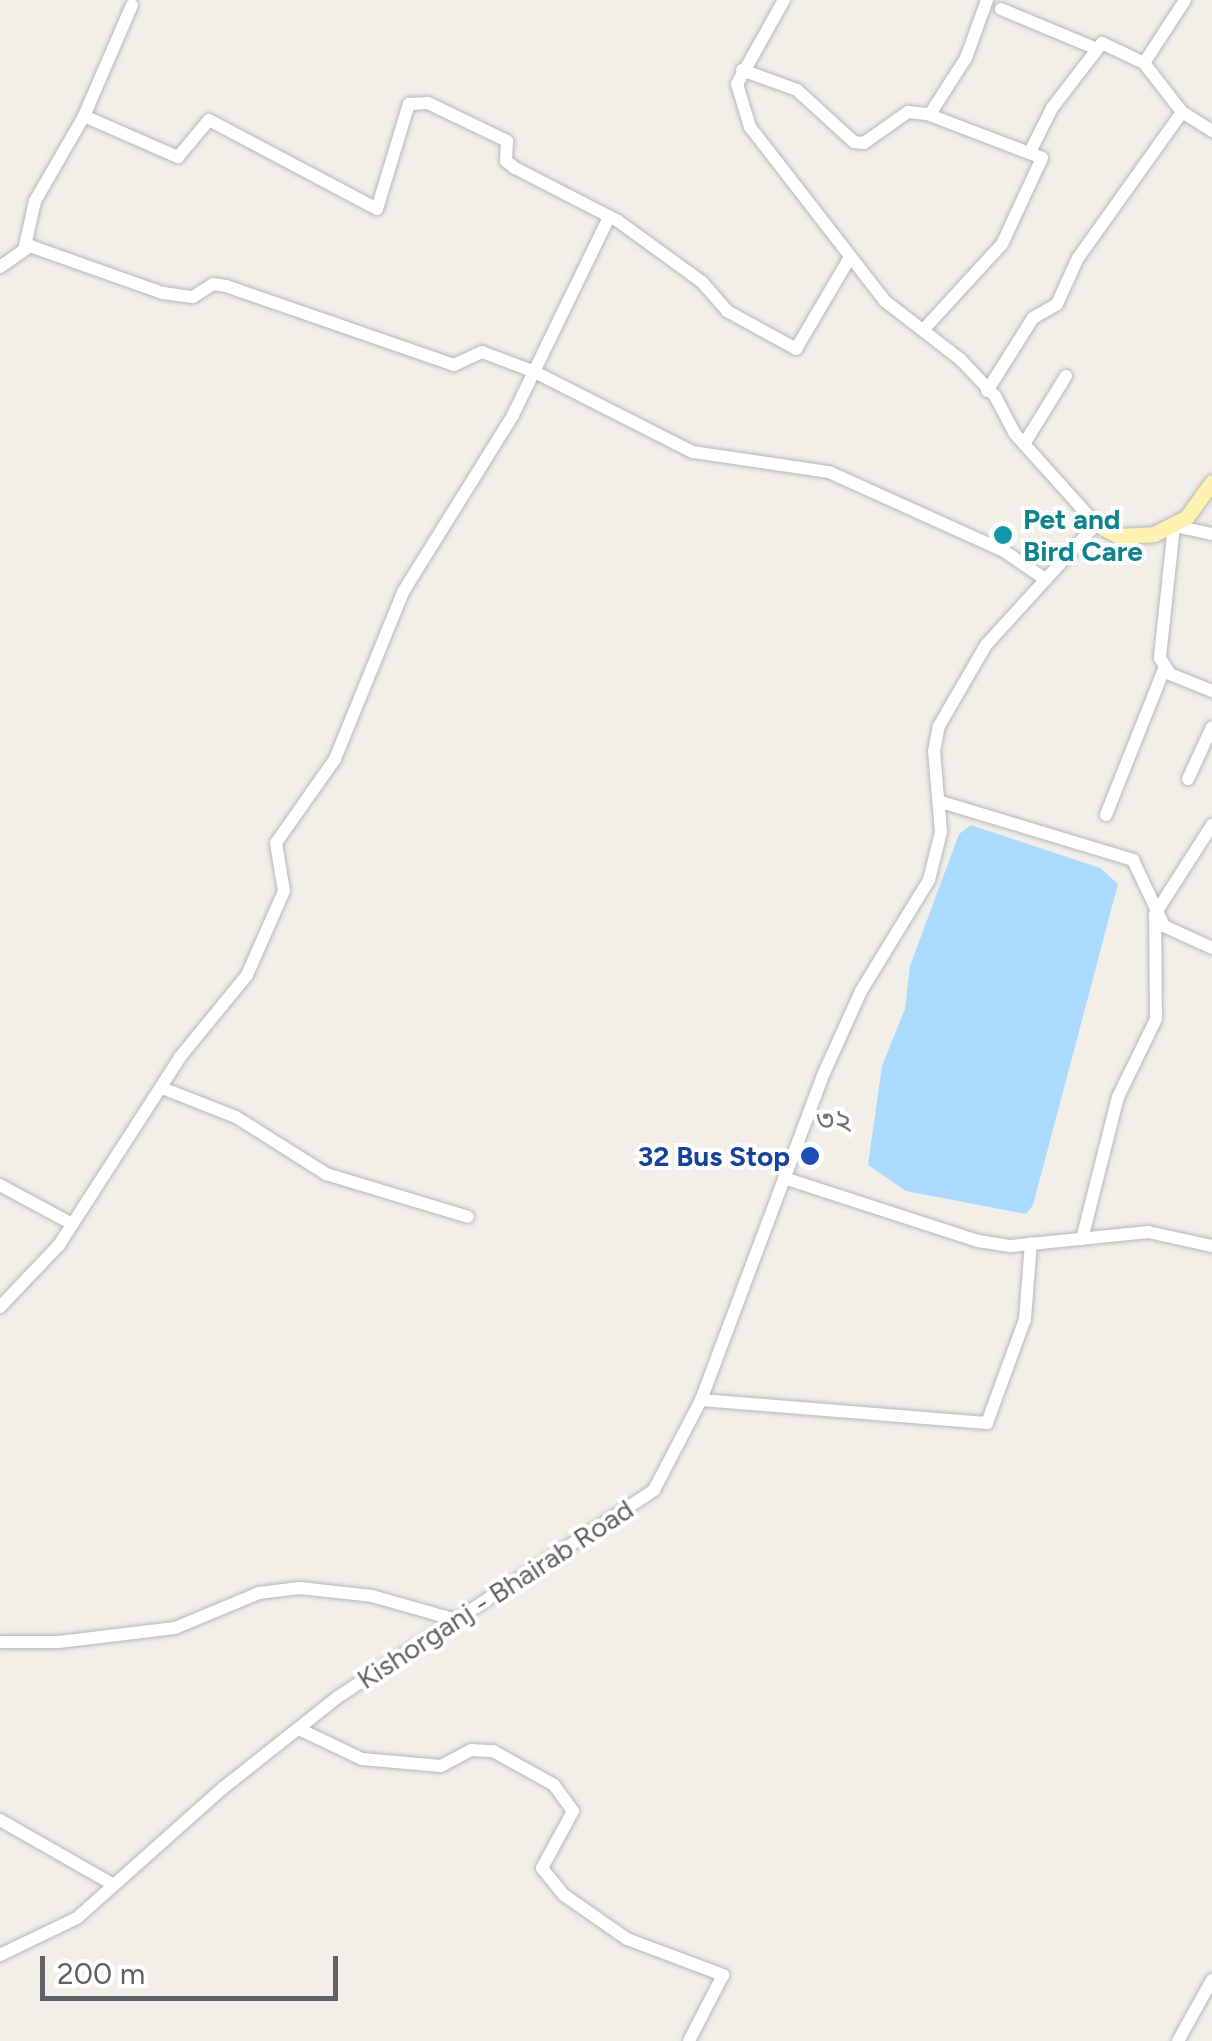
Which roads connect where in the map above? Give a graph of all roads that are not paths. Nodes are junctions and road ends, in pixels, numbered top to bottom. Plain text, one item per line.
1 (784, 0) edge
2 (987, 0) edge
3 (1185, 0) edge
4 (132, 5) dead end
5 (1002, 9) dead end
6 (1096, 50) junction
7 (1144, 63) junction
8 (742, 70) junction
9 (1182, 112) junction
10 (930, 114) junction
11 (84, 116) junction
12 (1212, 131) edge
13 (1031, 150) junction
14 (609, 217) junction
15 (24, 246) junction
16 (850, 259) junction
17 (0, 266) edge
18 (925, 328) junction
19 (535, 372) junction
20 (1066, 376) dead end
21 (987, 391) junction
22 (1024, 444) junction
23 (1212, 482) edge
24 (1096, 524) junction
25 (1174, 526) junction
26 (1212, 534) edge
27 (1044, 578) junction
28 (1164, 669) junction
29 (1212, 691) edge
30 (1212, 727) edge
31 (1188, 779) dead end
32 (941, 802) junction
33 (1106, 815) dead end
34 (1212, 824) edge
35 (1155, 914) junction
36 (1212, 948) edge
37 (162, 1088) junction
38 (784, 1178) junction
39 (0, 1185) edge
40 (468, 1217) dead end
41 (72, 1224) junction
42 (1082, 1240) junction
43 (1031, 1243) junction
44 (1212, 1246) edge
45 (0, 1307) edge
46 (701, 1400) junction
47 (456, 1620) junction
48 (0, 1642) edge
49 (299, 1729) junction
50 (0, 1820) edge
51 (114, 1885) junction
52 (0, 1955) edge
53 (1212, 1980) edge
54 (689, 2041) edge
55 (1178, 2041) edge

1 - 8 street
2 - 10 street
3 - 7 street
4 - 11 street
5 - 6 street
6 - 7 street
6 - 13 street
7 - 9 street
8 - 10 street
8 - 16 street
9 - 12 street
9 - 21 street
10 - 13 street
11 - 14 street
11 - 15 street
13 - 18 street
14 - 16 street
14 - 19 street
15 - 17 street
15 - 19 street
16 - 18 street
18 - 21 street
19 - 27 street
19 - 37 street
20 - 22 street
21 - 22 street
22 - 24 street
23 - 25 main road
24 - 25 main road
24 - 27 street, Kishorganj - Bhairab Road
25 - 26 street
25 - 28 street
27 - 32 street, Kishorganj - Bhairab Road
28 - 29 street
28 - 33 street
30 - 31 street
32 - 35 street
32 - 38 street, Kishorganj - Bhairab Road
34 - 35 street
35 - 36 street
35 - 42 street
37 - 40 street
37 - 41 street
38 - 43 street
38 - 46 street, Kishorganj - Bhairab Road
39 - 41 street
41 - 45 street
42 - 43 street
42 - 44 street
43 - 46 street
46 - 47 street, Kishorganj - Bhairab Road
47 - 48 street
47 - 49 street, Kishorganj - Bhairab Road
49 - 51 street, Kishorganj - Bhairab Road
49 - 54 street
50 - 51 street
51 - 52 street, Kishorganj - Bhairab Road
53 - 55 street

